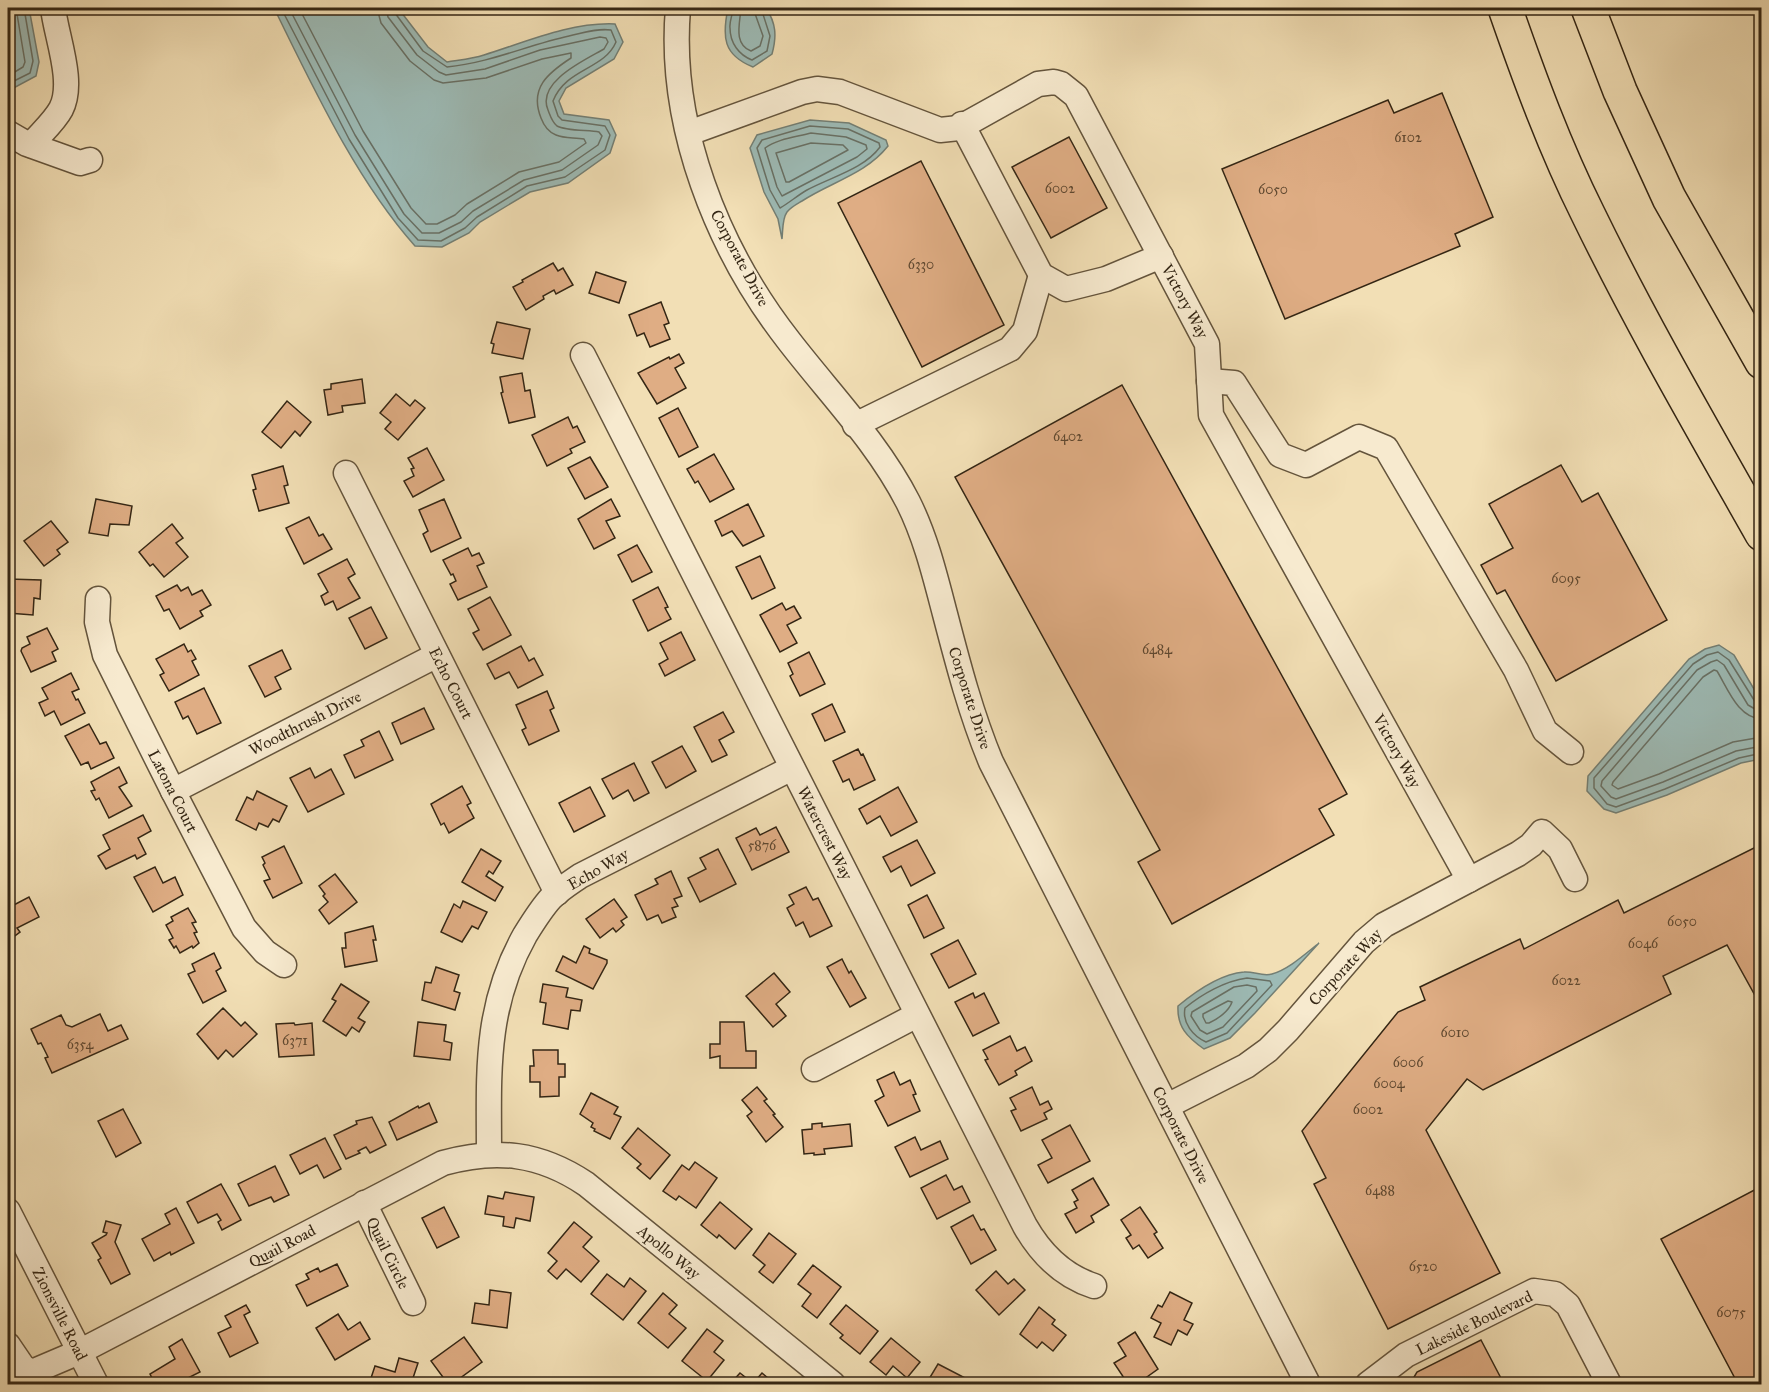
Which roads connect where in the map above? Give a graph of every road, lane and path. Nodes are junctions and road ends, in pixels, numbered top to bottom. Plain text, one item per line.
1 (52, 8) edge
2 (678, 8) edge
3 (1504, 8) edge
4 (1588, 8) edge
5 (962, 124) junction
6 (8, 133) edge
7 (688, 133) junction
8 (31, 145) junction
9 (90, 160) dead end
10 (1161, 256) junction
11 (1041, 274) junction
12 (583, 355) dead end
13 (1761, 362) edge
14 (1209, 381) junction
15 (855, 425) junction
16 (346, 473) dead end
17 (1761, 534) edge
18 (98, 598) dead end
19 (438, 655) junction
20 (1571, 752) dead end
21 (792, 768) junction
22 (174, 791) junction
23 (1575, 879) dead end
24 (1469, 880) junction
25 (557, 893) junction
26 (284, 965) dead end
27 (917, 1014) junction
28 (814, 1069) dead end
29 (1167, 1106) junction
30 (489, 1154) junction
31 (364, 1203) junction
32 (8, 1211) edge
33 (1094, 1286) dead end
34 (413, 1303) dead end
35 (8, 1345) edge
36 (79, 1352) junction
37 (26, 1376) edge
38 (96, 1384) edge
39 (832, 1384) edge
40 (1308, 1384) edge
41 (1368, 1384) edge
42 (1609, 1384) edge

1 - 8 street
2 - 7 street, Corporate Drive
3 - 17 highway
4 - 13 highway
5 - 7 street, Victory Way
5 - 10 street, Victory Way
5 - 11 street
6 - 8 street
7 - 15 street, Corporate Drive
8 - 9 street
10 - 11 street
10 - 14 street, Victory Way
11 - 15 street
12 - 21 street, Watercrest Way
14 - 20 street
14 - 24 street, Victory Way
15 - 29 street, Corporate Drive
16 - 19 street, Echo Court
18 - 22 street, Latona Court
19 - 22 street, Woodthrush Drive
19 - 25 street, Echo Court
21 - 25 street, Echo Way
21 - 27 street, Watercrest Way
22 - 26 street, Latona Court
23 - 24 street, Corporate Way
24 - 29 street, Corporate Way
25 - 30 street, Echo Way
27 - 28 street
27 - 33 street, Watercrest Way
29 - 40 street, Corporate Drive
30 - 31 street, Quail Road
30 - 39 street, Apollo Way
31 - 34 street, Quail Circle
31 - 36 street, Quail Road
32 - 36 street, Zionsville Road
35 - 37 street
36 - 37 street, Quail Road
36 - 38 street, Zionsville Road
41 - 42 street, Lakeside Boulevard

